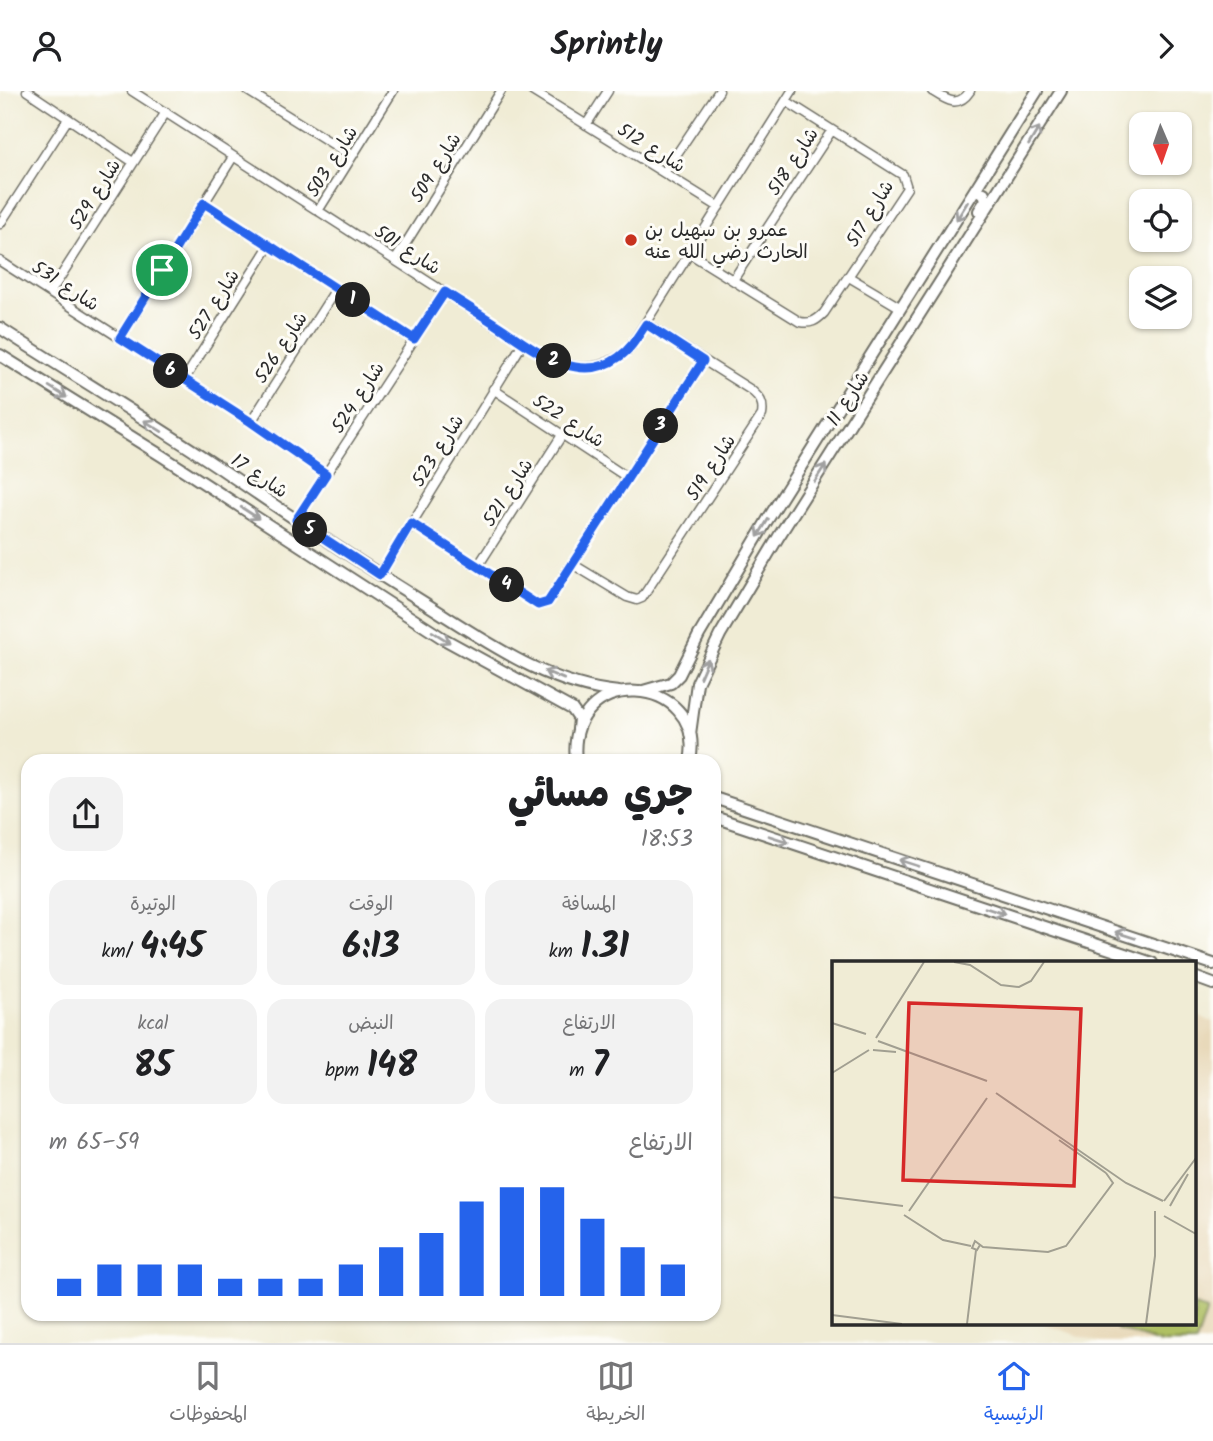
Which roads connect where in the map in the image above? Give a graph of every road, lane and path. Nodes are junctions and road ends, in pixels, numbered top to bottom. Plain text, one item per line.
1 (27, 91) edge
2 (132, 91) edge
3 (248, 91) edge
4 (393, 91) edge
5 (501, 91) edge
6 (532, 91) edge
7 (608, 91) edge
8 (719, 91) edge
9 (792, 91) edge
10 (932, 91) edge
11 (970, 91) edge
12 (1037, 91) edge
13 (1061, 91) edge
14 (786, 101) junction
15 (166, 112) junction
16 (68, 119) junction
17 (586, 125) junction
18 (832, 130) junction
19 (352, 156) junction
20 (233, 157) junction
21 (132, 162) junction
22 (1015, 166) junction
23 (664, 173) junction
24 (975, 190) junction
25 (204, 203) junction
26 (719, 207) junction
27 (318, 211) junction
28 (0, 224) edge
29 (269, 246) junction
30 (689, 253) junction
31 (396, 260) junction
32 (0, 261) edge
33 (952, 267) junction
34 (849, 277) junction
35 (733, 280) junction
36 (337, 289) junction
37 (445, 292) junction
38 (50, 293) junction
39 (901, 308) junction
40 (646, 324) junction
41 (0, 328) edge
42 (120, 338) junction
43 (414, 339) junction
44 (523, 343) junction
45 (0, 355) edge
46 (703, 361) junction
47 (184, 380) junction
48 (493, 390) junction
49 (251, 422) junction
50 (562, 435) junction
51 (162, 456) junction
52 (326, 474) junction
53 (230, 475) junction
54 (628, 478) junction
55 (296, 520) junction
56 (411, 523) junction
57 (574, 565) junction
58 (478, 566) junction
59 (380, 575) junction
60 (643, 691) junction
61 (619, 692) junction
62 (578, 729) junction
63 (690, 734) junction
64 (576, 754) edge
65 (692, 754) edge
66 (721, 800) edge
67 (721, 819) edge
68 (1146, 961) edge
69 (1213, 964) edge
70 (1196, 978) edge
71 (1213, 984) edge

1 - 16 street
2 - 15 street, شارع 501
3 - 19 street
4 - 19 street, شارع 503
5 - 31 street, شارع 509
6 - 17 street, شارع 512
7 - 17 street
8 - 23 street
9 - 14 street, شارع 501
10 - 11 street
12 - 22 street
12 - 24 street, شارع 11
22 -> 13 street, شارع 11
14 - 18 street, شارع 517
14 - 26 street, شارع 501
15 - 20 street, شارع 501
15 - 21 street, شارع 529
16 - 21 street
16 - 28 street
17 - 23 street, شارع 512
18 - 34 street, شارع 517
18 - 35 street, شارع 518
19 - 27 street, شارع 503
20 - 25 street
20 - 27 street, شارع 501
21 - 38 street, شارع 529
22 - 33 street, شارع 11
23 - 26 street, شارع 512
24 - 33 street
24 -> 39 street, شارع 11
25 - 29 street
25 - 42 street
26 - 30 street, شارع 501
27 - 31 street, شارع 501
29 - 36 street
29 - 47 street, شارع 527
30 - 35 street, شارع 517
30 - 40 street, شارع 501
31 - 37 street, شارع 501
32 - 38 street, شارع 531
63 -> 33 street, شارع 11
34 - 35 street, شارع 517
34 - 39 street, شارع 517
36 - 43 street
36 - 49 street, شارع 526
37 - 43 street, شارع 524
37 - 44 street, شارع 501
38 - 42 street, شارع 531
39 -> 60 street, شارع 11
40 - 44 street, شارع 501
40 - 46 street, شارع 519
53 -> 41 street, شارع 17
42 - 47 street, شارع 531
43 - 52 street, شارع 524
44 - 48 street, شارع 523
45 -> 51 street, شارع 17
46 - 54 street
46 - 57 street, شارع 519
47 - 49 street, شارع 531
48 - 50 street, شارع 522
48 - 56 street, شارع 523
49 - 52 street, شارع 531
50 - 54 street, شارع 522
50 - 58 street, شارع 521
51 - 53 street
51 -> 62 street, شارع 17
52 - 55 street, شارع 524
53 - 55 street, شارع 17
54 - 57 street
55 - 59 street, شارع 17
56 - 58 street
56 - 59 street, شارع 523
57 - 58 street
61 -> 59 street, شارع 17
60 - 61 street, شارع 17
60 - 63 street
61 - 62 street
62 - 64 street
63 - 65 street, شارع 11
69 -> 66 street
67 -> 68 street
70 - 71 street

